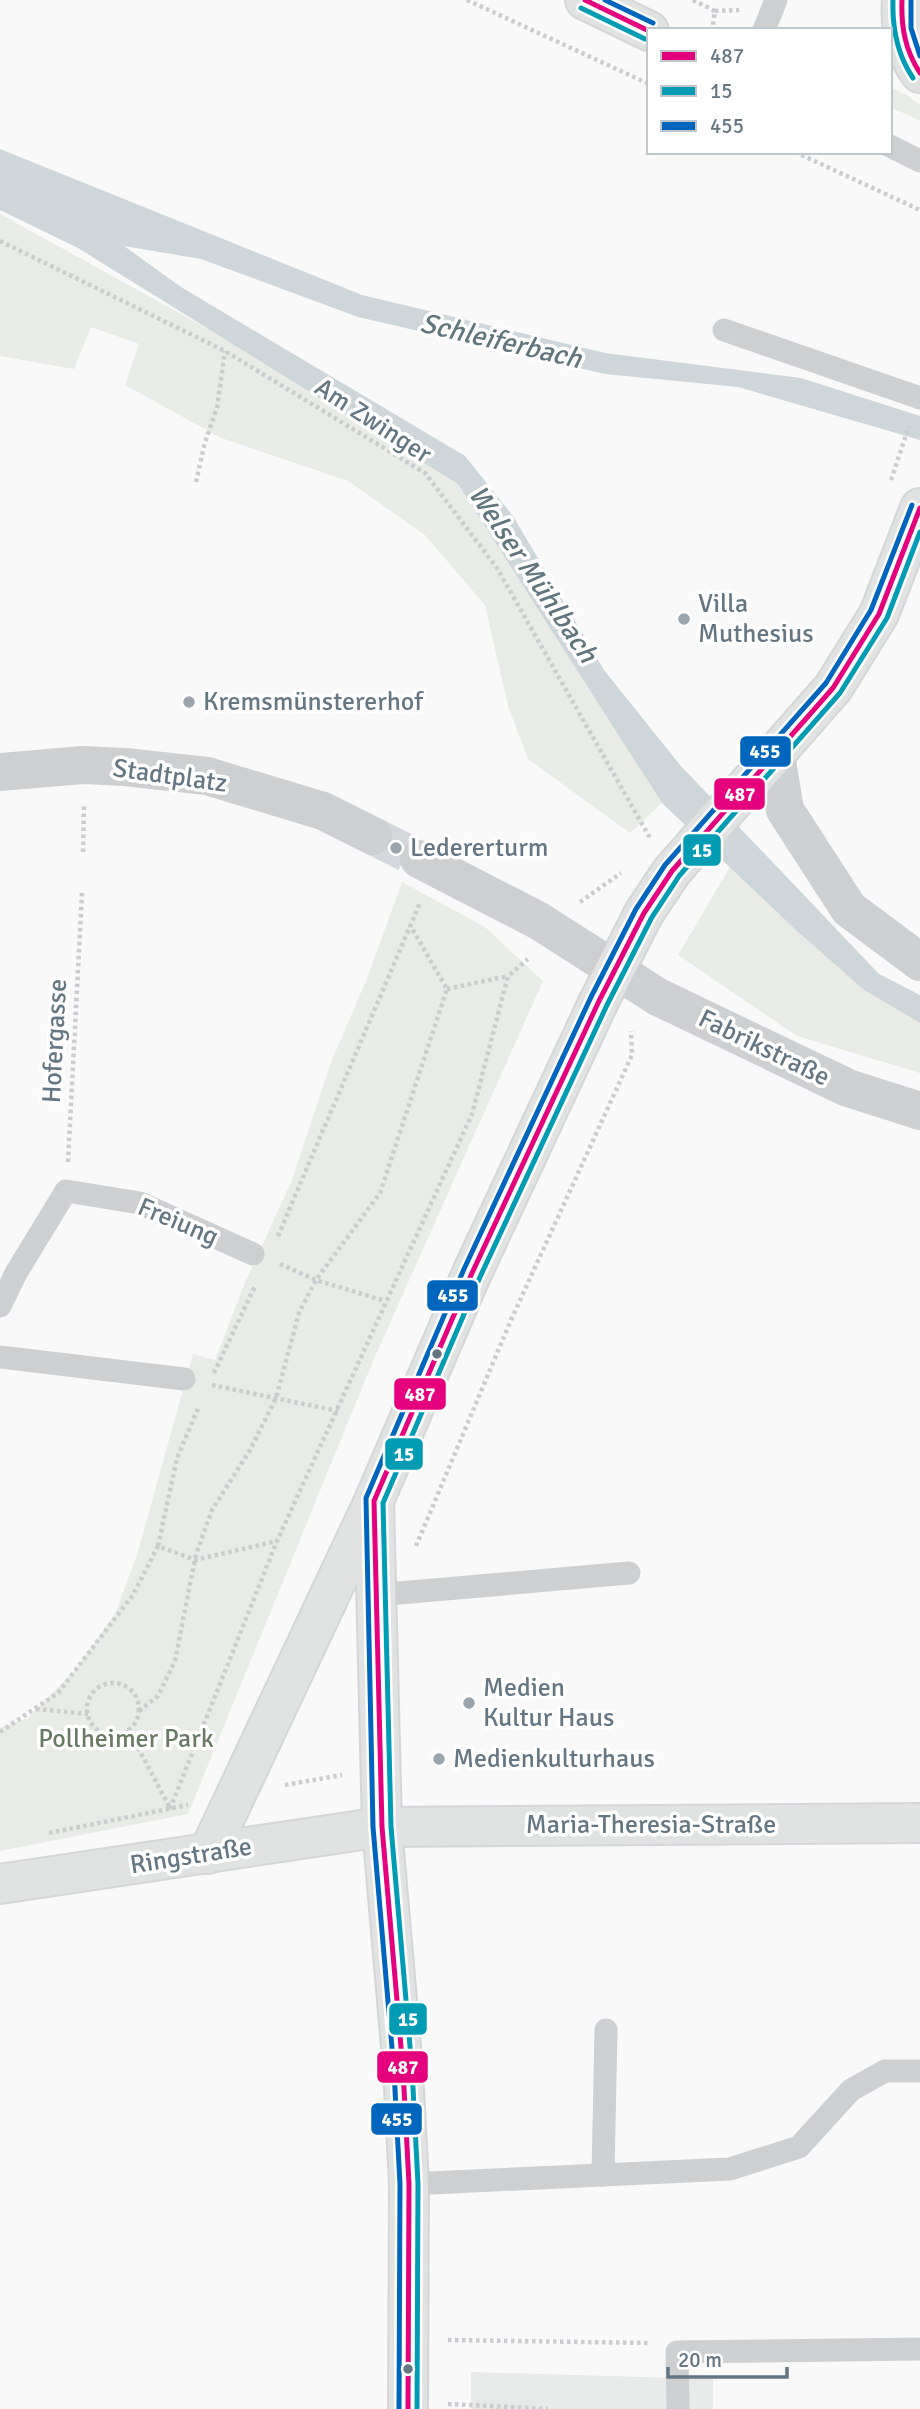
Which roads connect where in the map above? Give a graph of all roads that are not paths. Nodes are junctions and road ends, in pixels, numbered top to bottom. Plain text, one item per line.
1 (585, 0) edge
2 (776, 0) edge
3 (898, 23) edge
4 (765, 28) edge
5 (647, 29) edge
6 (920, 72) edge
7 (892, 147) edge
8 (920, 161) edge
9 (724, 330) dead end
10 (919, 398) edge
11 (904, 499) edge
12 (776, 755) junction
13 (0, 772) edge
14 (373, 836) tunnel mouth
15 (427, 863) tunnel mouth
16 (920, 962) edge
17 (614, 970) junction
18 (920, 1111) edge
19 (261, 1256) road end
20 (0, 1306) edge
21 (0, 1357) edge
22 (184, 1380) road end
23 (374, 1501) junction
24 (629, 1573) dead end
25 (376, 1595) junction
26 (920, 1823) edge
27 (382, 1827) junction
28 (208, 1853) junction
29 (0, 1884) edge
30 (606, 2030) dead end
31 (920, 2071) edge
32 (603, 2175) junction
33 (409, 2184) junction
34 (920, 2348) edge
35 (408, 2409) edge
36 (678, 2409) edge

1 - 5 main road
2 - 4 lane
3 - 6 main road
7 - 8 lane
9 - 10 lane
11 - 12 main road
12 - 16 street
12 - 17 main road
13 - 14 street, Stadtplatz
15 - 17 street
17 - 18 street, Fabrikstraße
17 - 23 main road
19 - 20 lane, Freiung
21 - 22 lane
23 - 25 main road
23 - 28 main road
24 - 25 lane
25 - 27 main road
26 - 27 main road, Maria-Theresia-Straße
27 - 28 main road, Ringstraße
27 - 33 main road
28 - 29 main road, Ringstraße
30 - 32 lane
31 - 32 lane
32 - 33 lane
33 - 35 main road
34 - 36 lane

